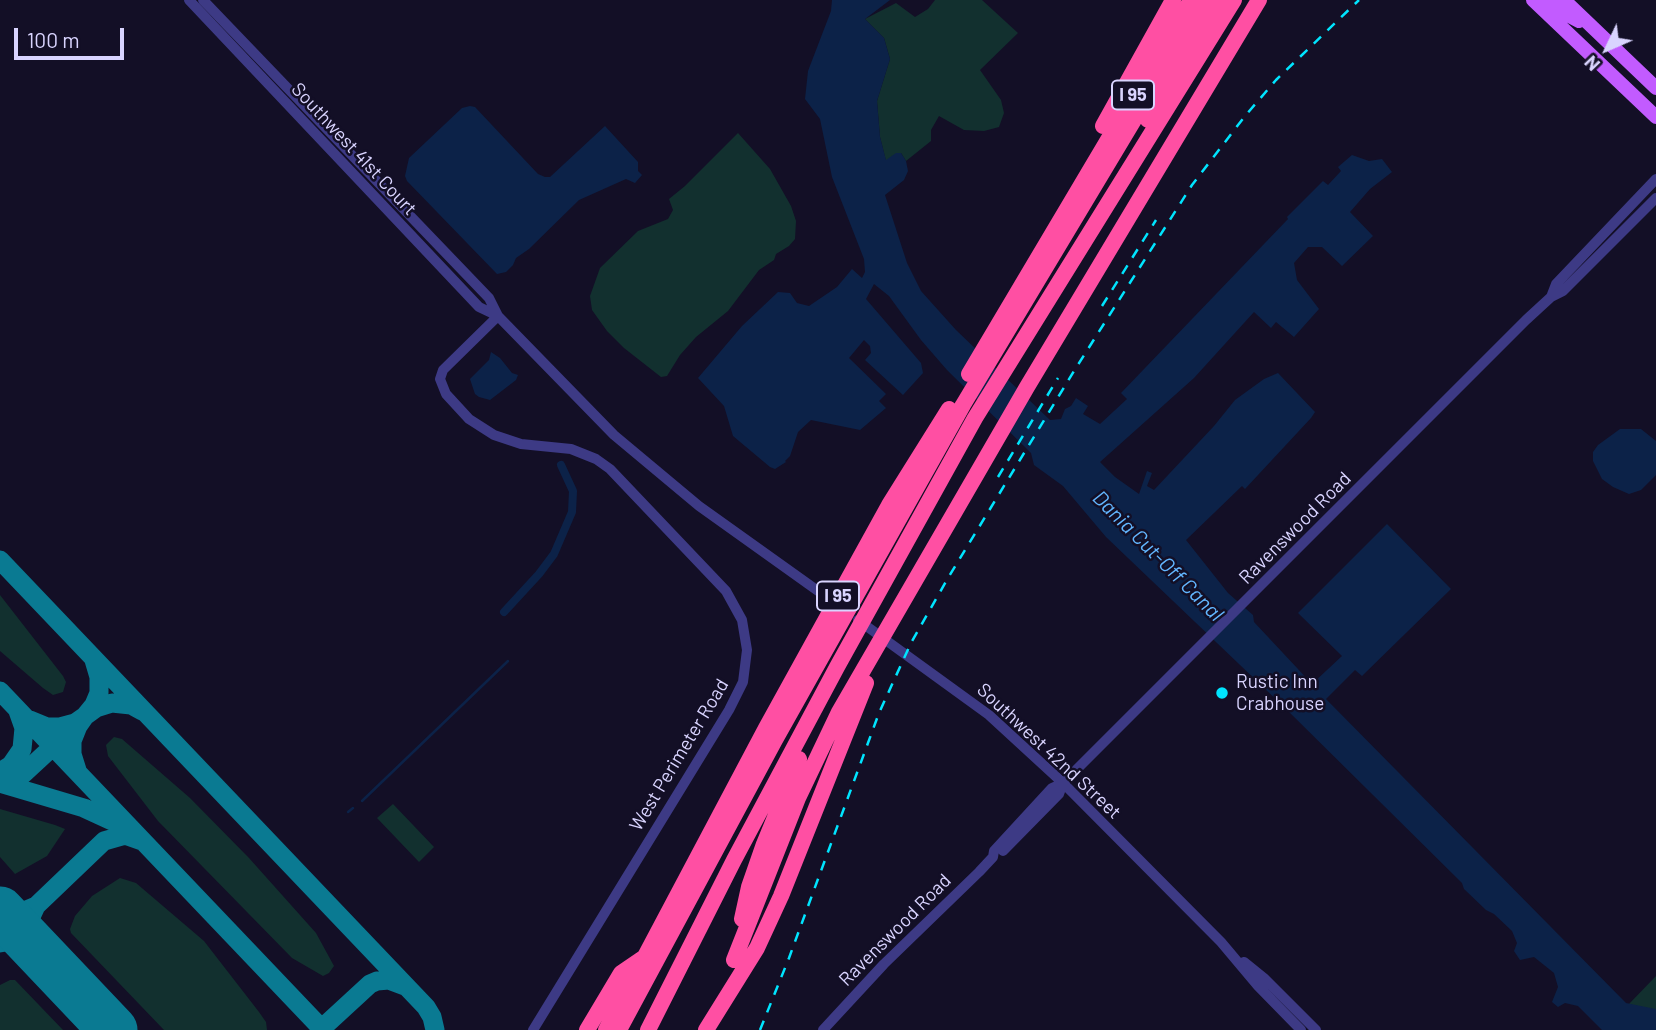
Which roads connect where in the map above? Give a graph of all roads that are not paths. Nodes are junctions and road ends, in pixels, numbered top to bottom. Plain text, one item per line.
1 (189, 0) edge
2 (203, 0) edge
3 (1173, 0) edge
4 (1191, 0) edge
5 (1206, 0) edge
6 (1220, 0) edge
7 (1234, 0) edge
8 (1259, 0) edge
9 (1533, 0) edge
10 (1548, 0) edge
11 (1564, 0) edge
12 (1598, 32) junction
13 (1656, 88) edge
14 (1656, 117) edge
15 (1656, 179) edge
16 (1076, 191) junction
17 (1656, 198) edge
18 (1550, 297) junction
19 (498, 316) junction
20 (997, 356) junction
21 (966, 409) junction
22 (635, 454) joint
23 (898, 614) junction
24 (837, 667) junction
25 (1063, 783) junction
26 (1221, 942) junction
27 (645, 956) junction
28 (734, 960) junction
29 (533, 1030) edge
30 (587, 1030) edge
31 (606, 1030) edge
32 (619, 1030) edge
33 (642, 1030) edge
34 (648, 1030) edge
35 (706, 1030) edge
36 (715, 1030) edge
37 (823, 1030) edge
38 (1301, 1030) edge
39 (1316, 1030) edge

1 - 19 street, Southwest 41st Court
2 - 19 street, Southwest 41st Court
3 - 16 highway
4 - 16 highway, I 95
5 - 20 highway
6 - 20 highway
7 - 20 highway, I 95
8 - 23 highway
9 - 14 main road
10 - 12 main road
11 - 12 main road
12 - 13 main road
15 - 18 street, Ravenswood Road
16 - 20 highway, I 95
17 - 18 street, Ravenswood Road
18 - 25 street, Ravenswood Road
19 - 22 street, Southwest 41st Court
19 - 29 street, West Perimeter Road
20 - 21 highway, I 95
20 - 21 highway, I 95
21 - 24 highway, I 95
21 - 27 highway, I 95
21 - 32 highway
21 - 33 highway
22 - 25 street, Southwest 42nd Street
23 - 28 highway
23 - 35 highway
24 - 28 highway
24 - 34 highway, I 95
25 - 26 street, Southwest 42nd Street
25 - 37 street, Ravenswood Road
26 - 38 street, Southwest 42nd Street
26 - 39 street, Southwest 42nd Street
27 - 30 highway
27 - 31 highway, I 95
28 - 36 highway

